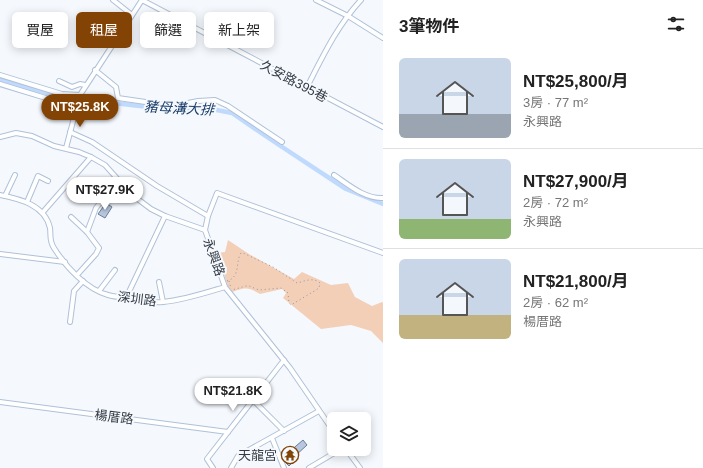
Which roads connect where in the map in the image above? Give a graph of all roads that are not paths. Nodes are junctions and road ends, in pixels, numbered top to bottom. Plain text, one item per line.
1 (113, 0) edge
2 (142, 0) edge
3 (316, 0) edge
4 (360, 1) edge
5 (128, 12) edge
6 (132, 15) edge
7 (348, 16) junction
8 (383, 38) edge
9 (110, 48) edge
10 (95, 70) junction
11 (0, 75) edge
12 (59, 81) dead end
13 (0, 84) edge
14 (85, 85) junction
15 (306, 87) junction
16 (80, 95) junction
17 (77, 104) junction
18 (383, 127) edge
19 (70, 132) junction
20 (0, 137) edge
21 (282, 142) dead end
22 (66, 148) junction
23 (91, 157) junction
24 (334, 175) dead end
25 (15, 176) dead end
26 (48, 180) dead end
27 (118, 180) junction
28 (0, 195) edge
29 (5, 196) junction
30 (383, 198) edge
31 (27, 202) junction
32 (43, 212) junction
33 (165, 216) junction
34 (208, 216) junction
35 (71, 218) dead end
36 (204, 230) junction
37 (87, 232) junction
38 (383, 253) edge
39 (0, 254) edge
40 (64, 262) junction
41 (115, 270) dead end
42 (76, 275) junction
43 (83, 281) junction
44 (160, 282) dead end
45 (225, 287) junction
46 (99, 291) junction
47 (126, 298) junction
48 (164, 302) junction
49 (70, 322) dead end
50 (284, 360) junction
51 (252, 399) junction
52 (0, 402) edge
53 (319, 411) junction
54 (327, 422) edge
55 (284, 431) junction
56 (228, 432) junction
57 (272, 438) junction
58 (329, 456) edge
59 (351, 456) edge
60 (213, 468) edge
61 (231, 468) edge
62 (284, 468) edge
63 (309, 468) edge
64 (360, 468) edge

1 - 5 street
2 - 6 street
2 - 15 street, 久安路395巷
3 - 7 street
4 - 7 street
7 - 8 street
7 - 15 street
9 - 10 street
10 - 14 street
10 - 21 street
11 - 16 street
12 - 14 street
13 - 17 street
14 - 16 street
15 - 18 street, 久安路395巷
16 - 17 street
17 - 19 street
19 - 22 street
19 - 34 street
20 - 22 street, 永興路
22 - 23 street, 永興路
23 - 27 street, 永興路
23 - 32 street
24 - 30 street
25 - 29 street
26 - 31 street
27 - 33 street, 永興路
27 - 37 street
28 - 29 street
29 - 31 street
31 - 32 street
32 - 40 street, 深圳路
33 - 36 street, 永興路
33 - 47 street
34 - 36 street
34 - 38 street
35 - 37 street
36 - 45 street, 永興路
37 - 42 street
39 - 40 street
40 - 42 street, 深圳路
41 - 46 street
42 - 43 street, 深圳路
43 - 46 street, 深圳路
43 - 49 street
44 - 48 street
45 - 48 street, 深圳路
45 - 50 street, 永興路
46 - 47 street, 深圳路
47 - 48 street, 深圳路
50 - 51 street
50 - 53 street, 永興路
51 - 55 street
51 - 56 street
52 - 56 street, 楊厝路
53 - 54 street, 永興路
53 - 55 street
55 - 57 street
56 - 60 street
57 - 61 street
57 - 62 street
58 - 63 street
59 - 64 street

